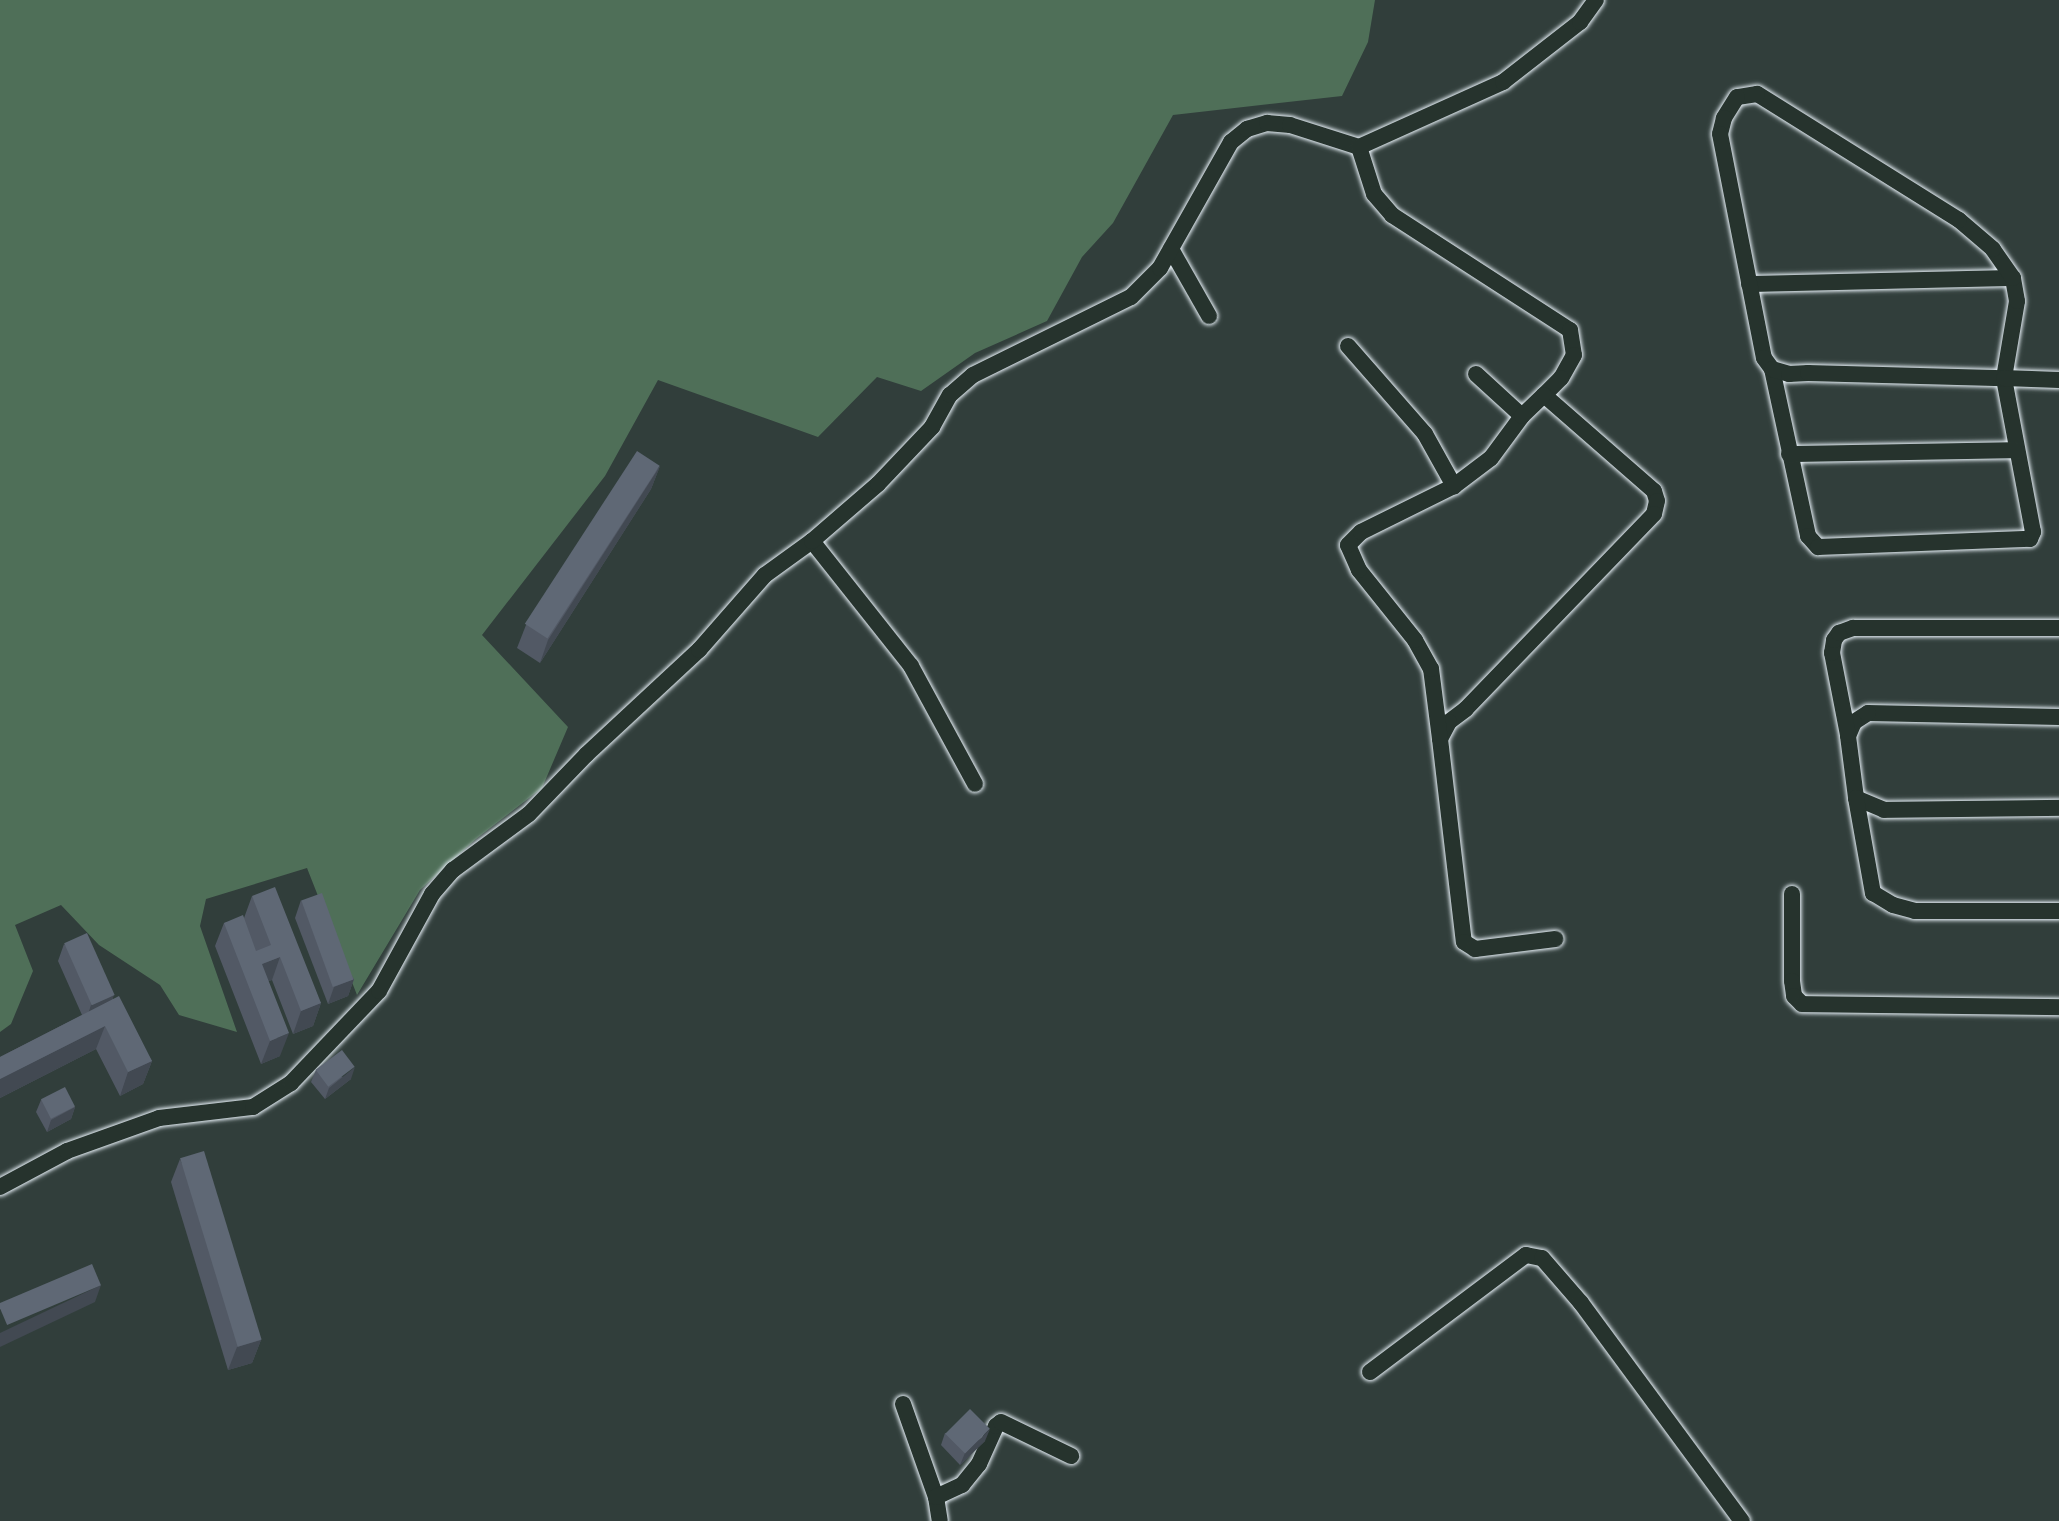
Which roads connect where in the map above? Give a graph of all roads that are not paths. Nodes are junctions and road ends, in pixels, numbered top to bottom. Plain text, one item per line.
1 (1596, 0) edge
2 (1359, 147) junction
3 (1171, 249) junction
4 (2013, 278) junction
5 (1749, 284) junction
6 (1209, 316) dead end
7 (1348, 346) dead end
8 (1772, 369) junction
9 (1476, 374) dead end
10 (2004, 378) junction
11 (2059, 380) edge
12 (1544, 395) junction
13 (1522, 416) junction
14 (2016, 450) junction
15 (1789, 454) junction
16 (1454, 486) junction
17 (812, 541) junction
18 (2059, 628) edge
19 (2059, 717) edge
20 (1848, 736) junction
21 (1440, 739) junction
22 (975, 784) dead end
23 (1856, 798) junction
24 (2059, 808) edge
25 (1792, 894) dead end
26 (2059, 911) edge
27 (1555, 939) dead end
28 (2059, 1007) edge
29 (0, 1187) edge
30 (1370, 1372) dead end
31 (903, 1404) dead end
32 (1071, 1456) dead end
33 (936, 1497) junction
34 (940, 1521) edge
35 (1742, 1521) edge

1 - 2 street
2 - 3 street
2 - 12 street
3 - 6 street
3 - 17 street
4 - 5 street
4 - 5 street
4 - 10 street
5 - 8 street
7 - 16 street
8 - 10 street
8 - 15 street
9 - 13 street
10 - 11 street
10 - 14 street
12 - 13 street
12 - 21 street
13 - 16 street
14 - 15 street
14 - 15 street
16 - 21 street
17 - 22 street
17 - 29 street
18 - 20 street
19 - 20 street
20 - 23 street
21 - 27 street
23 - 24 street
23 - 26 street
25 - 28 street
30 - 35 street
31 - 33 street
32 - 33 street
33 - 34 street

